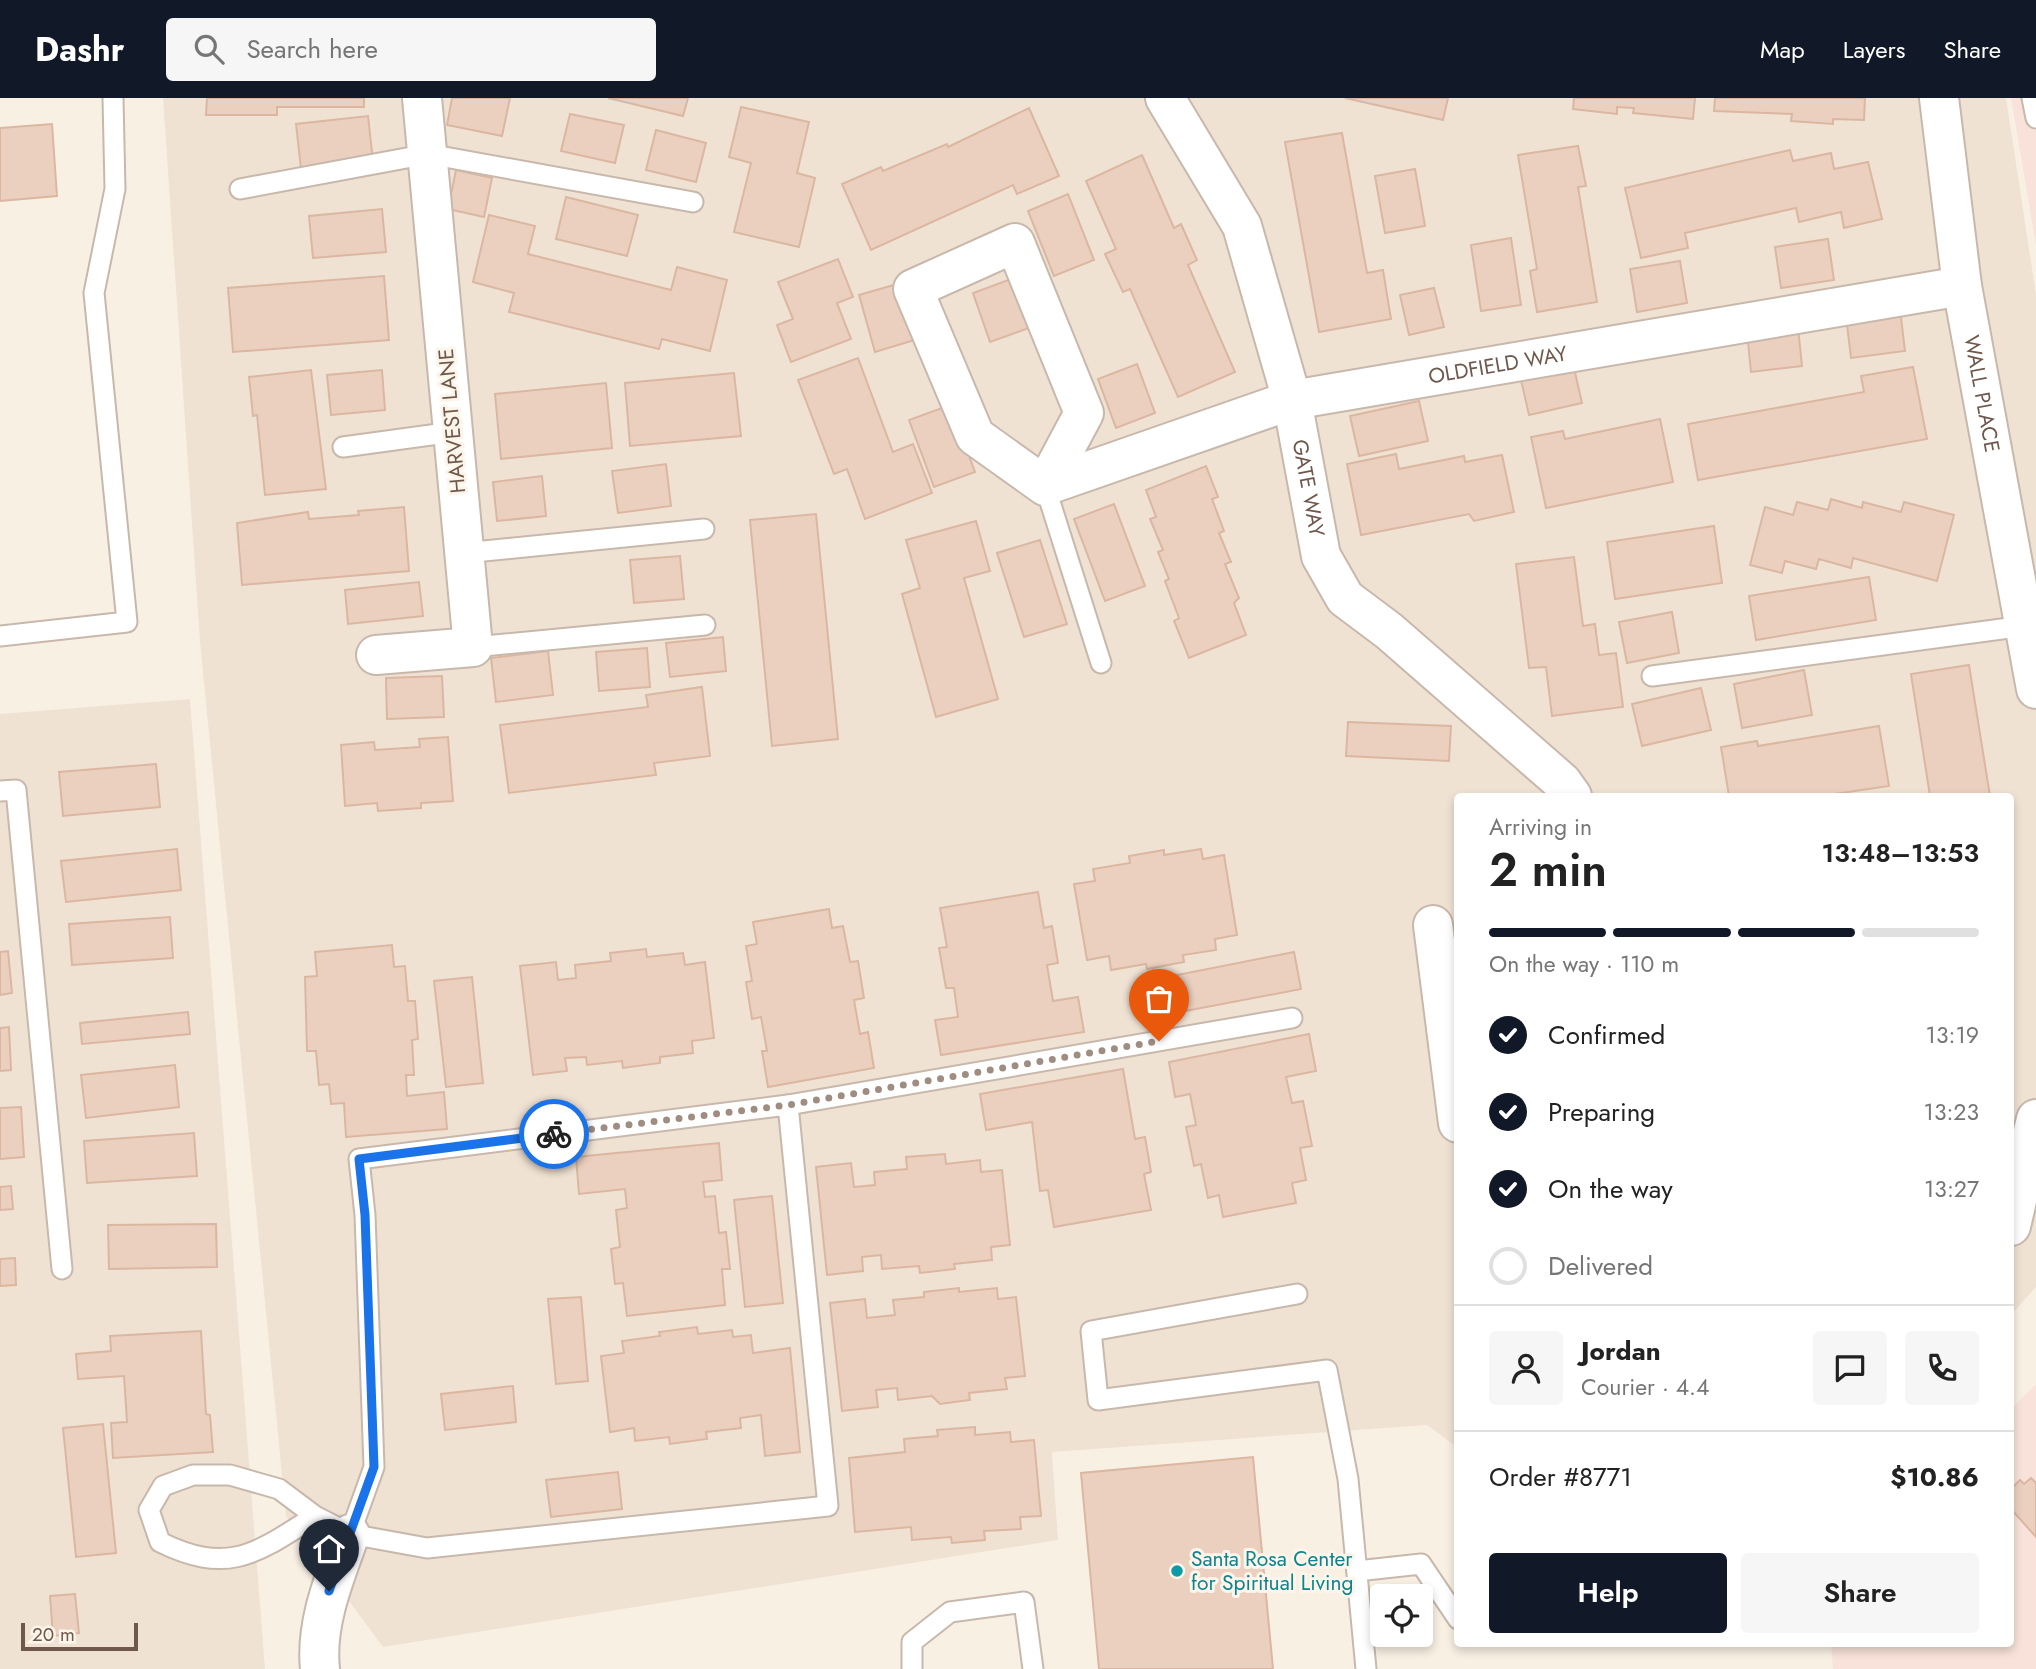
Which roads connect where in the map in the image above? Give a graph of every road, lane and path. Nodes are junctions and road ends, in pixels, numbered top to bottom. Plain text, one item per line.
1 (113, 98) edge
2 (422, 98) edge
3 (1165, 98) edge
4 (1939, 98) edge
5 (2032, 98) edge
6 (2036, 118) edge
7 (428, 154) junction
8 (240, 189) dead end
9 (693, 202) dead end
10 (1962, 286) junction
11 (1292, 400) junction
12 (453, 432) junction
13 (343, 447) dead end
14 (1045, 486) junction
15 (704, 529) dead end
16 (464, 553) junction
17 (705, 625) dead end
18 (2024, 625) junction
19 (0, 636) edge
20 (473, 647) junction
21 (376, 655) dead end
22 (1101, 663) dead end
23 (1652, 676) dead end
24 (2036, 689) edge
25 (0, 791) edge
26 (1570, 793) edge
27 (1433, 925) dead end
28 (1292, 1018) dead end
29 (1454, 1091) edge
30 (788, 1105) junction
31 (2036, 1119) edge
32 (2014, 1213) edge
33 (62, 1269) dead end
34 (1297, 1294) dead end
35 (316, 1516) junction
36 (350, 1534) junction
37 (1357, 1571) junction
38 (1454, 1613) edge
39 (320, 1669) edge
40 (912, 1669) edge
41 (1033, 1669) edge
42 (1366, 1669) edge

1 - 19 lane
2 - 7 street, HARVEST LANE
3 - 11 street, GATE WAY
4 - 10 street, WALL PLACE
5 - 6 lane
7 - 8 lane
7 - 9 lane
7 - 12 street, HARVEST LANE
10 - 11 street, OLDFIELD WAY
10 - 18 street, WALL PLACE
11 - 14 street, OLDFIELD WAY
11 - 26 street, GATE WAY
12 - 13 lane
12 - 16 street, HARVEST LANE
14 - 14 street
14 - 22 lane
15 - 16 lane
16 - 20 street, HARVEST LANE
17 - 20 lane
18 - 23 lane
18 - 24 street, WALL PLACE
20 - 21 street
25 - 33 lane
27 - 29 street
28 - 30 lane
30 - 36 lane
30 - 36 lane
31 - 32 street
34 - 37 lane
35 - 35 lane
35 - 36 lane
36 - 39 street
37 - 38 lane
37 - 42 lane
40 - 41 lane

